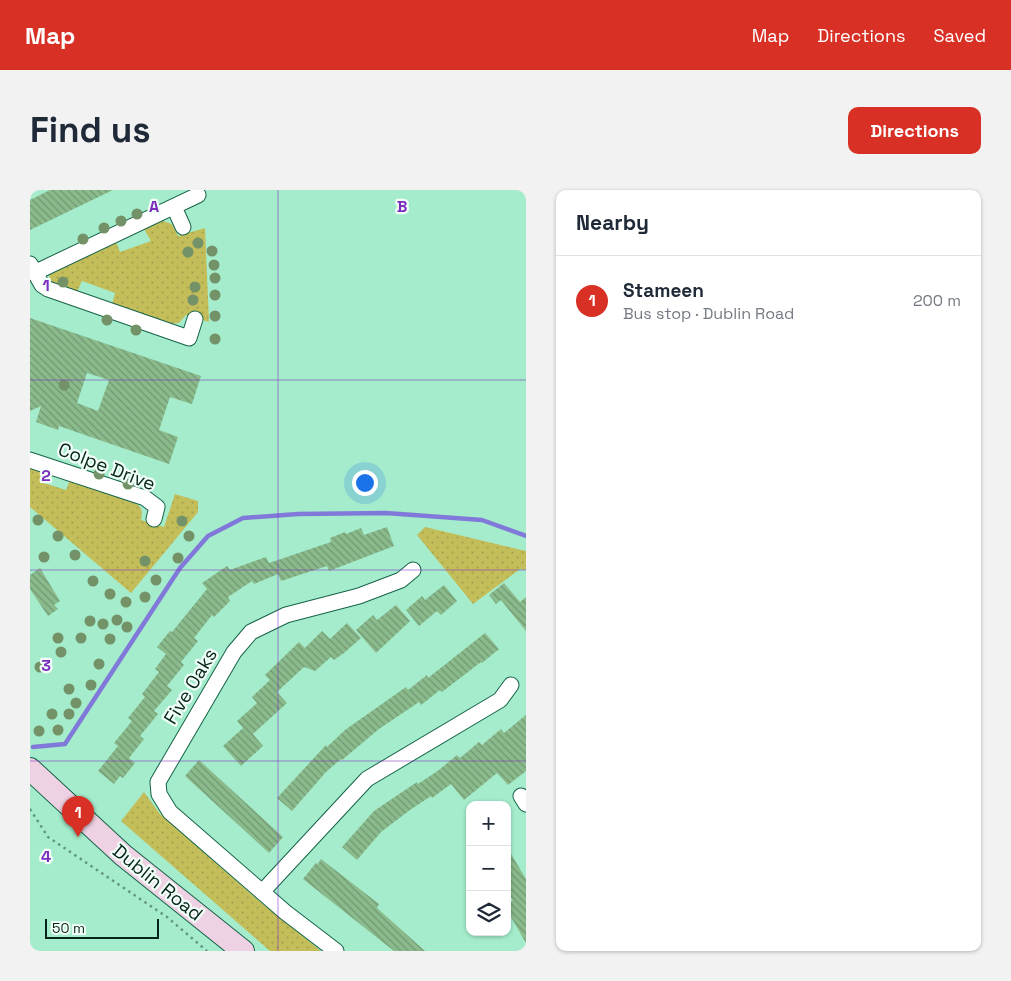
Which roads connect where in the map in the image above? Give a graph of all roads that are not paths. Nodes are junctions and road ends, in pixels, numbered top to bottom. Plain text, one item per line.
1 (198, 195) dead end
2 (174, 207) junction
3 (183, 227) dead end
4 (32, 268) edge
5 (195, 319) dead end
6 (30, 460) edge
7 (154, 518) dead end
8 (413, 570) dead end
9 (511, 685) dead end
10 (32, 778) edge
11 (262, 892) junction
12 (243, 951) edge
13 (336, 951) edge

1 - 2 street
2 - 3 street
2 - 4 street
4 - 5 street
6 - 7 street, Colpe Drive
8 - 11 street, Five Oaks
9 - 11 street
10 - 12 main road, Dublin Road
11 - 13 street, Five Oaks

